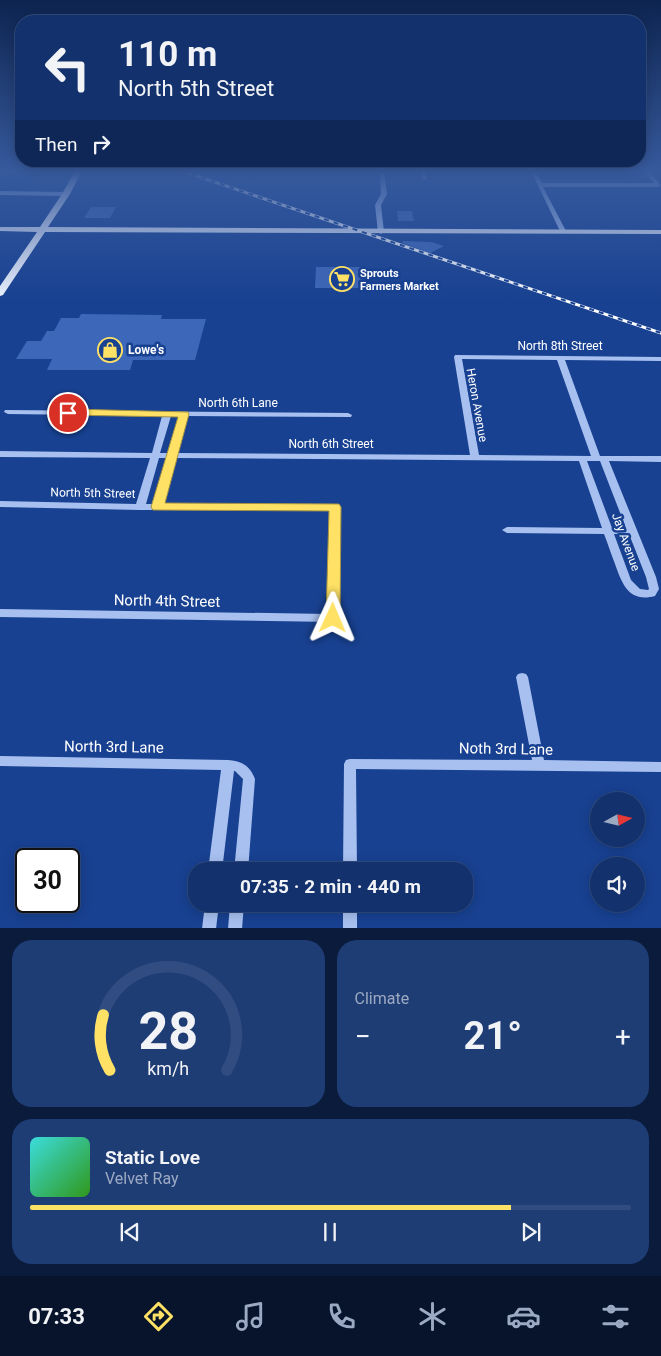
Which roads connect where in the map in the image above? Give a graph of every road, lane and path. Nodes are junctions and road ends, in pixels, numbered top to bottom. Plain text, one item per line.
1 (52, 214) edge
2 (379, 214) edge
3 (555, 214) edge
4 (0, 229) edge
5 (42, 229) junction
6 (563, 231) junction
7 (380, 232) junction
8 (661, 232) edge
9 (0, 293) edge
10 (458, 357) joint
11 (560, 358) junction
12 (661, 359) edge
13 (8, 412) dead end
14 (167, 414) junction
15 (184, 414) junction
16 (348, 415) dead end
17 (0, 454) edge
18 (154, 455) junction
19 (172, 455) junction
20 (475, 457) junction
21 (582, 458) junction
22 (600, 458) junction
23 (661, 459) edge
24 (0, 504) edge
25 (140, 507) junction
26 (158, 507) junction
27 (507, 530) dead end
28 (608, 531) junction
29 (632, 531) junction
30 (0, 613) edge
31 (333, 618) joint
32 (522, 678) dead end
33 (0, 761) edge
34 (228, 765) junction
35 (539, 766) junction
36 (661, 767) edge
37 (217, 862) edge
38 (241, 862) edge
39 (350, 862) edge
40 (211, 912) edge
41 (236, 912) edge
42 (350, 912) edge
43 (209, 928) edge
44 (235, 928) edge
45 (350, 928) edge

1 - 5 main road
2 - 7 street
3 - 6 street
4 - 5 main road
5 - 7 main road
5 - 9 main road
6 - 7 main road
6 - 8 main road
10 - 11 street, North 8th Street
10 - 20 street, Heron Avenue
11 - 12 street, North 8th Street
11 - 22 street, Jay Avenue
13 - 14 street, North 6th Lane
14 - 15 street, North 6th Lane
14 - 18 street
15 - 16 street, North 6th Lane
15 - 19 street
17 - 18 street, North 6th Street
18 - 19 street, North 6th Street
18 - 25 street
19 - 20 street, North 6th Street
19 - 26 street
20 - 21 street, North 6th Street
21 - 22 street, North 6th Street
21 - 28 street, Jay Avenue
22 - 23 street, North 6th Street
22 - 29 street, Jay Avenue
24 - 25 street, North 5th Street
25 - 26 street, North 5th Street
26 - 31 street, North 5th Street
27 - 28 street
28 - 29 street
28 - 29 street, Jay Avenue
30 - 31 street, North 4th Street
32 - 35 street
33 - 34 street, North 3rd Lane
34 - 37 street
34 - 38 street
35 - 36 street, Noth 3rd Lane
35 - 39 street, Noth 3rd Lane
40 - 43 street
41 - 44 street
42 - 45 street

